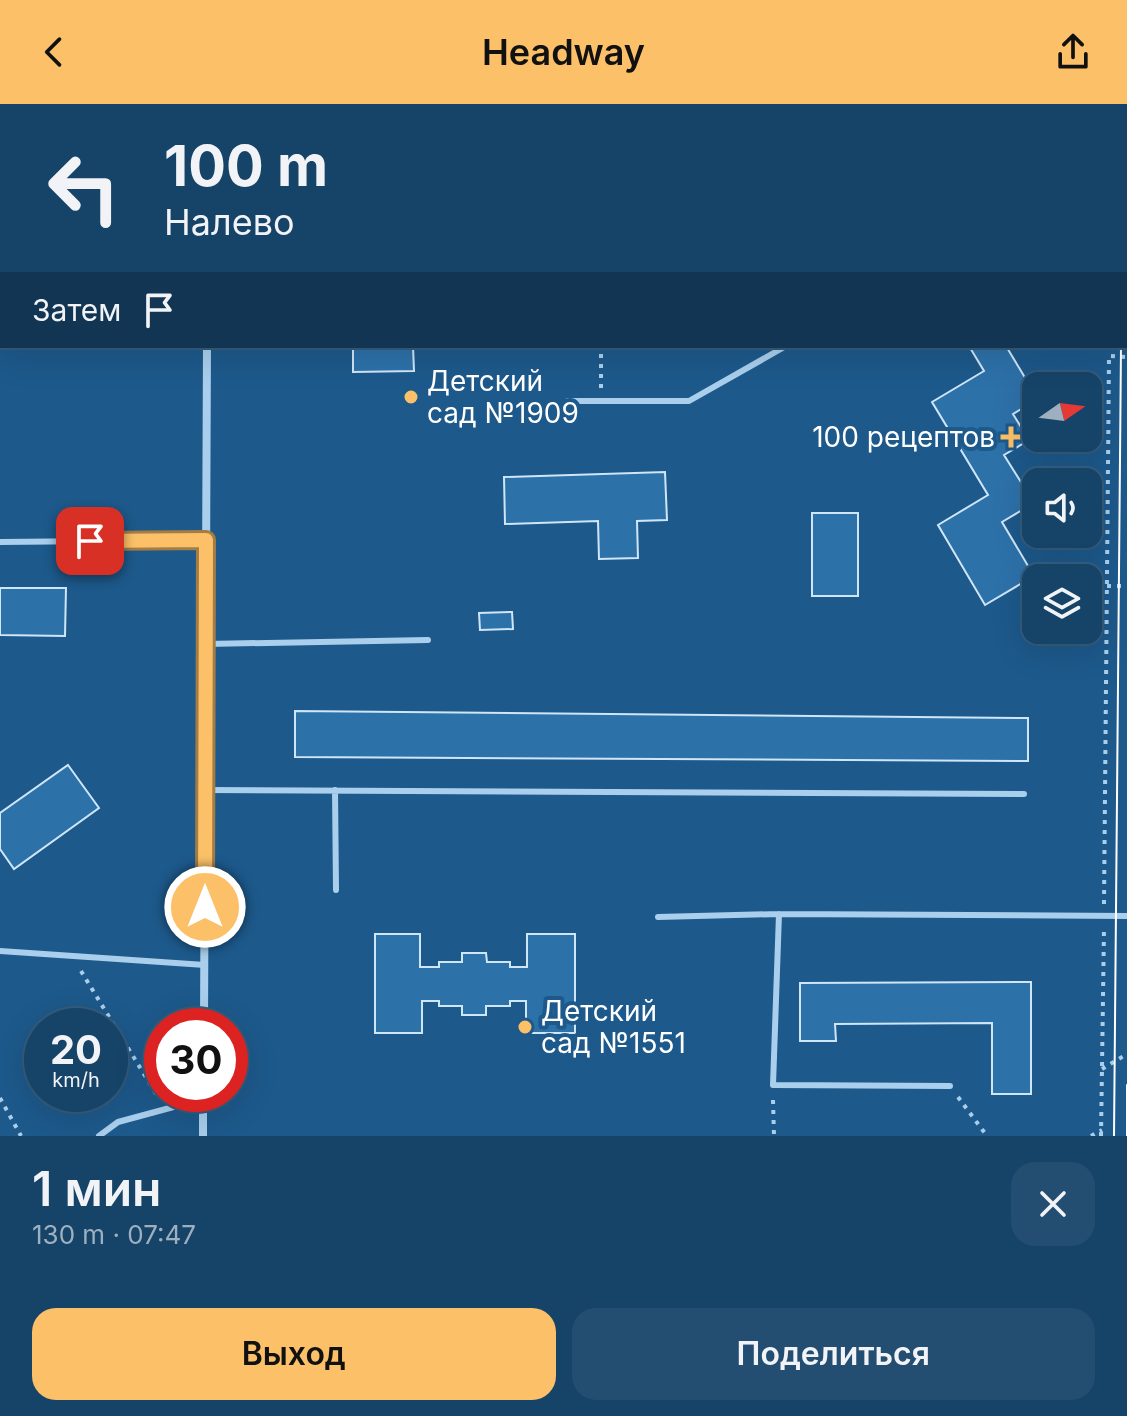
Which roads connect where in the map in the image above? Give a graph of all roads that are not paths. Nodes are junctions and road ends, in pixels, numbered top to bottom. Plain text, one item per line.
1 (207, 348) edge
2 (782, 348) edge
3 (568, 401) dead end
4 (206, 540) junction
5 (0, 542) edge
6 (428, 640) dead end
7 (206, 644) junction
8 (205, 790) junction
9 (335, 790) junction
10 (1024, 794) dead end
11 (336, 890) dead end
12 (779, 914) junction
13 (1127, 916) edge
14 (658, 917) dead end
15 (0, 951) edge
16 (205, 965) junction
17 (204, 1008) edge
18 (950, 1086) road end
19 (155, 1112) edge
20 (203, 1112) edge
21 (99, 1136) edge
22 (203, 1136) edge

1 - 4 street
2 - 3 lane
4 - 5 lane
4 - 7 street
6 - 7 lane
7 - 8 street
8 - 9 lane
8 - 16 street
9 - 10 lane
9 - 11 lane
12 - 13 lane
12 - 14 lane
12 - 18 lane
15 - 16 lane
16 - 17 street
19 - 21 lane
20 - 22 street

